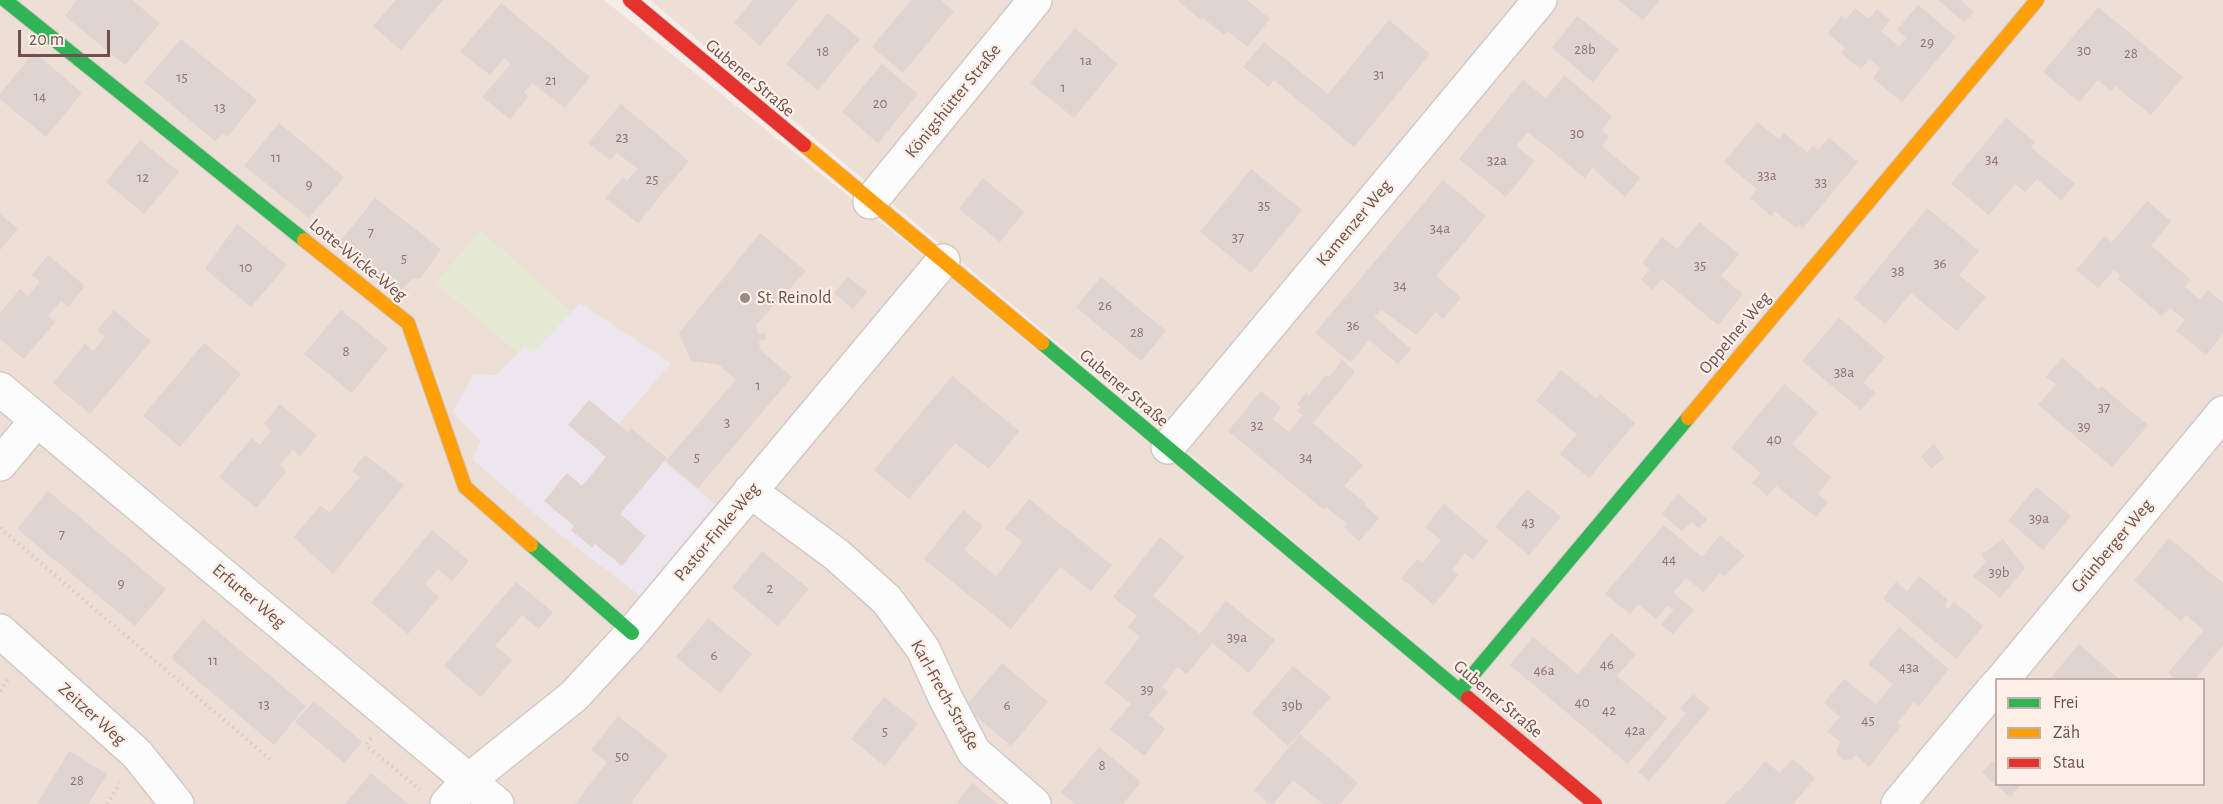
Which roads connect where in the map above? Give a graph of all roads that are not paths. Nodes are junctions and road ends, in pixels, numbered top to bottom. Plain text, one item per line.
1 (5, 0) edge
2 (630, 0) edge
3 (1035, 0) edge
4 (1540, 0) edge
5 (2037, 0) edge
6 (870, 202) junction
7 (942, 261) junction
8 (0, 389) edge
9 (2223, 413) edge
10 (37, 420) junction
11 (1168, 447) junction
12 (0, 464) edge
13 (750, 491) junction
14 (0, 631) edge
15 (632, 633) junction
16 (2004, 678) edge
17 (1995, 687) edge
18 (1460, 690) junction
19 (469, 780) junction
20 (177, 804) edge
21 (447, 804) edge
22 (497, 804) edge
23 (1034, 804) edge
24 (1595, 804) edge
25 (1898, 804) edge

1 - 15 street, Lotte-Wicke-Weg
2 - 6 street, Gubener Straße
3 - 6 street, Königshütter Straße
4 - 11 street, Kamenzer Weg
5 - 18 street, Oppelner Weg
6 - 7 street, Gubener Straße
7 - 11 street, Gubener Straße
7 - 13 street, Pastor-Finke-Weg
8 - 10 street, Erfurter Weg
9 - 16 street, Grünberger Weg
10 - 12 street
10 - 19 street, Erfurter Weg
11 - 18 street, Gubener Straße
13 - 15 street, Pastor-Finke-Weg
13 - 23 street, Karl-Frech-Straße
14 - 20 street, Zeitzer Weg
15 - 19 street, Pastor-Finke-Weg
17 - 25 street
18 - 24 street, Gubener Straße
19 - 21 street, Pastor-Finke-Weg
19 - 22 street, Erfurter Weg

